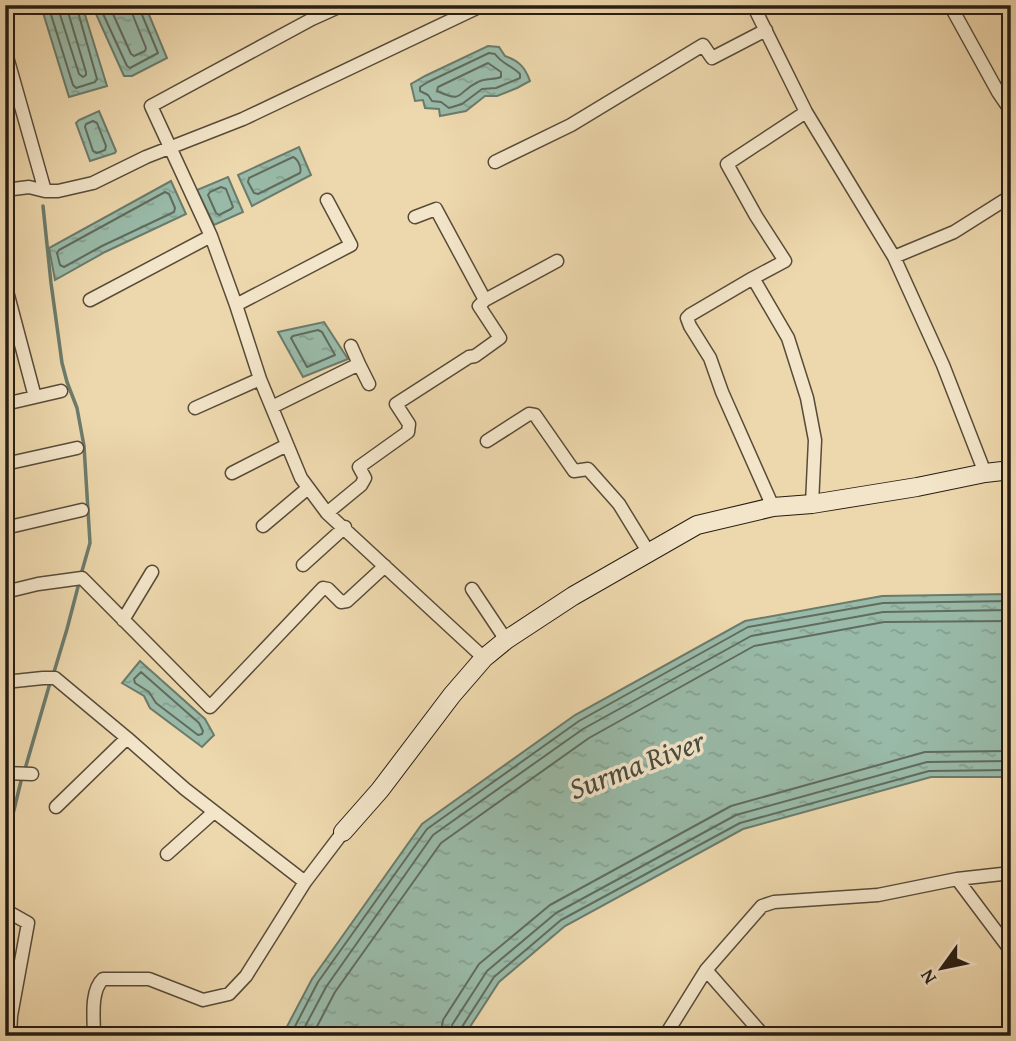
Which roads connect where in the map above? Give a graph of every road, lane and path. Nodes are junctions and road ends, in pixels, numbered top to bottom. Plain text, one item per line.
1 (343, 5) edge
2 (484, 5) edge
3 (753, 5) edge
4 (950, 5) edge
5 (766, 30) junction
6 (5, 50) edge
7 (1011, 111) edge
8 (806, 112) junction
9 (170, 149) junction
10 (495, 162) dead end
11 (5, 190) edge
12 (45, 191) junction
13 (1011, 196) edge
14 (327, 200) dead end
15 (415, 217) dead end
16 (211, 236) junction
17 (894, 257) junction
18 (557, 261) dead end
19 (754, 278) junction
20 (5, 284) edge
21 (90, 300) dead end
22 (485, 300) junction
23 (236, 305) junction
24 (351, 346) dead end
25 (359, 364) junction
26 (260, 379) junction
27 (369, 384) dead end
28 (61, 391) dead end
29 (36, 397) junction
30 (5, 404) edge
31 (272, 407) junction
32 (195, 408) dead end
33 (487, 441) dead end
34 (287, 445) junction
35 (77, 448) dead end
36 (5, 464) edge
37 (1011, 470) edge
38 (232, 473) dead end
39 (985, 473) junction
40 (308, 488) junction
41 (812, 504) junction
42 (773, 507) junction
43 (82, 510) dead end
44 (327, 513) junction
45 (263, 526) dead end
46 (345, 527) junction
47 (5, 528) edge
48 (649, 553) junction
49 (303, 565) dead end
50 (385, 566) junction
51 (152, 572) dead end
52 (472, 589) dead end
53 (5, 592) edge
54 (123, 620) junction
55 (506, 640) junction
56 (484, 658) junction
57 (5, 682) edge
58 (127, 738) junction
59 (5, 773) edge
60 (32, 775) dead end
61 (56, 807) dead end
62 (214, 812) junction
63 (343, 832) joint
64 (167, 854) dead end
65 (1011, 873) edge
66 (957, 879) junction
67 (305, 883) junction
68 (5, 910) edge
69 (1011, 951) edge
70 (706, 970) junction
71 (10, 1036) edge
72 (94, 1036) edge
73 (665, 1036) edge
74 (764, 1036) edge

1 - 9 street
2 - 9 street
3 - 5 street
4 - 7 street
5 - 8 street
5 - 10 street
6 - 12 street
8 - 17 street
8 - 19 street
9 - 12 street
9 - 16 street
11 - 12 street
13 - 17 street
14 - 23 street
15 - 22 street
16 - 21 street
16 - 23 street
17 - 39 street
18 - 22 street
19 - 41 street
19 - 42 street
20 - 29 street
22 - 44 street
23 - 26 street
24 - 25 street
25 - 27 street
25 - 31 street
26 - 31 street
26 - 32 street
28 - 29 street
29 - 30 street
31 - 34 street
33 - 48 street
34 - 38 street
34 - 40 street
35 - 36 street
37 - 39 street
39 - 41 street
40 - 44 street
40 - 45 street
41 - 42 street
42 - 48 street
43 - 47 street
44 - 46 street
46 - 49 street
46 - 50 street
48 - 55 street
50 - 54 street
50 - 56 street
51 - 54 street
52 - 55 street
53 - 54 street
55 - 56 street
56 - 63 street
57 - 58 street
58 - 61 street
58 - 62 street
59 - 60 street
62 - 64 street
62 - 67 street
63 - 67 street
65 - 66 street
66 - 69 street
66 - 70 street
67 - 72 street
68 - 71 street
70 - 73 street
70 - 74 street

